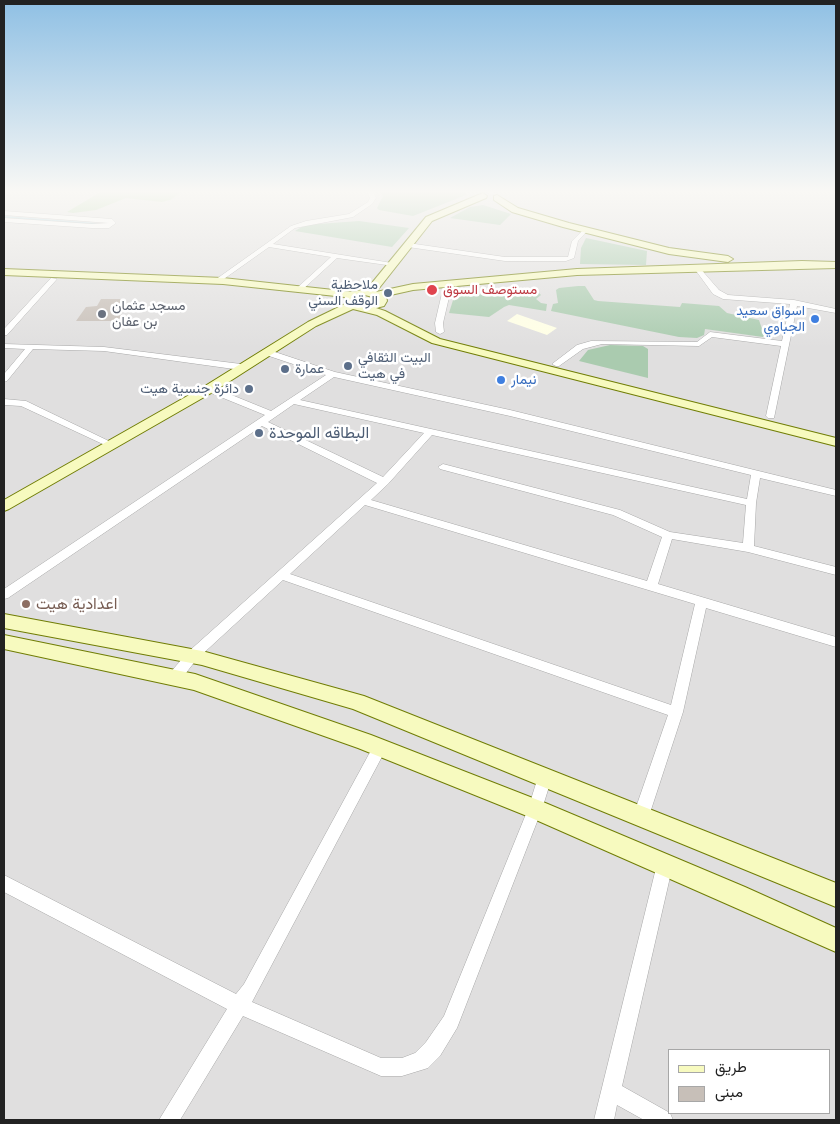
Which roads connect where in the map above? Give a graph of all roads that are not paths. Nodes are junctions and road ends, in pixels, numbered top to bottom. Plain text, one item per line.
1 (574, 243) edge
2 (643, 243) edge
3 (267, 245) joint
4 (408, 245) joint
5 (684, 253) junction
6 (336, 256) junction
7 (567, 259) junction
8 (731, 263) junction
9 (392, 265) junction
10 (836, 265) edge
11 (693, 268) junction
12 (4, 272) edge
13 (577, 272) junction
14 (4, 278) edge
15 (52, 279) junction
16 (219, 280) junction
17 (451, 283) junction
18 (301, 289) junction
19 (377, 296) junction
20 (352, 301) junction
21 (794, 302) junction
22 (366, 308) junction
23 (836, 311) edge
24 (440, 332) junction
25 (4, 333) edge
26 (785, 344) junction
27 (4, 346) edge
28 (31, 347) junction
29 (266, 352) junction
30 (556, 364) junction
31 (241, 367) junction
32 (333, 374) junction
33 (4, 379) edge
34 (209, 389) junction
35 (293, 401) junction
36 (4, 402) edge
37 (272, 415) junction
38 (771, 416) junction
39 (261, 422) junction
40 (430, 432) junction
41 (836, 432) edge
42 (836, 442) edge
43 (110, 444) junction
44 (443, 467) dead end
45 (756, 473) junction
46 (384, 482) junction
47 (836, 492) edge
48 (363, 501) junction
49 (751, 503) junction
50 (4, 506) edge
51 (668, 535) junction
52 (748, 548) junction
53 (836, 571) edge
54 (281, 575) junction
55 (652, 587) junction
56 (4, 595) edge
57 (701, 602) junction
58 (4, 622) edge
59 (4, 642) edge
60 (836, 642) edge
61 (192, 656) junction
62 (174, 678) junction
63 (676, 712) junction
64 (380, 747) junction
65 (545, 777) junction
66 (535, 809) junction
67 (641, 816) junction
68 (665, 864) junction
69 (4, 883) edge
70 (836, 895) edge
71 (836, 940) edge
72 (239, 1005) junction
73 (612, 1091) junction
74 (168, 1120) edge
75 (604, 1120) edge
76 (664, 1120) edge

1 - 7 street
2 - 5 street
3 - 6 street
3 - 16 street
4 - 7 street
4 - 9 street
5 - 8 street
5 - 11 street
6 - 9 street
6 - 18 street
7 - 13 street
8 - 10 street
8 - 11 street
9 - 19 street
11 - 13 street
11 - 21 street
12 - 16 street
13 - 17 street
14 - 15 street
15 - 20 street
15 - 25 street
16 - 18 street
17 - 19 street
17 - 24 street
18 - 20 street
19 - 20 street
19 - 22 street
19 - 24 street
20 - 22 street
20 - 29 street
21 - 23 street
21 - 26 street
22 - 42 street
24 - 30 street
26 - 30 street
26 - 38 street
27 - 28 street
28 - 31 street
28 - 33 street
29 - 31 street
29 - 32 street
30 - 38 street
31 - 34 street
32 - 35 street
32 - 45 street
34 - 37 street
34 - 43 street
35 - 37 street
35 - 40 street
36 - 43 street
37 - 39 street
38 - 41 street
39 - 46 street
39 - 56 street
40 - 46 street
40 - 49 street
43 - 50 street
44 - 51 street
45 - 47 street
45 - 49 street
46 - 48 street
48 - 54 street
48 - 55 street
49 - 52 street
51 - 52 street
51 - 55 street
52 - 53 street
54 - 61 street
54 - 63 street
55 - 57 street
57 - 60 street
57 - 63 street
58 - 61 street
59 - 62 street
61 - 62 street
61 - 65 street
62 - 64 street
63 - 67 street
64 - 66 street
64 - 72 street
65 - 66 street
65 - 67 street
66 - 68 street
66 - 72 street
67 - 70 street
68 - 71 street
68 - 73 street
69 - 72 street
72 - 74 street
73 - 75 street
73 - 76 street

